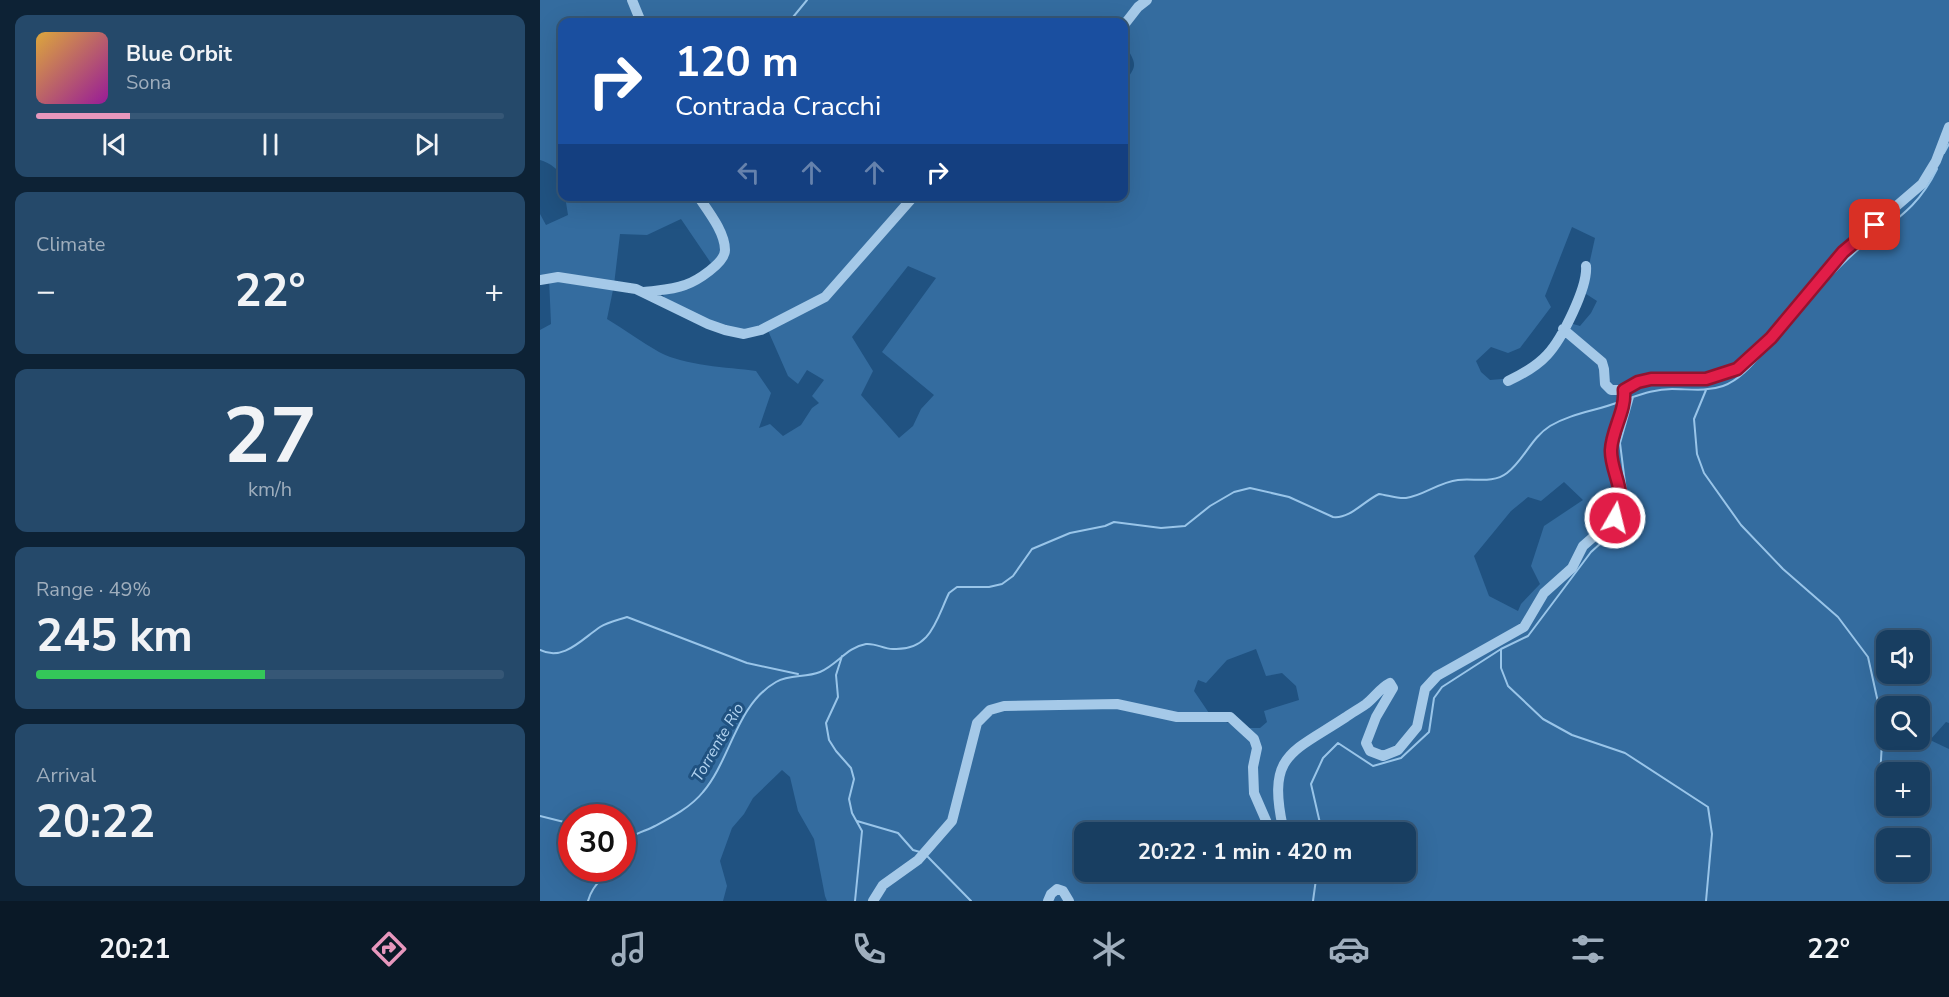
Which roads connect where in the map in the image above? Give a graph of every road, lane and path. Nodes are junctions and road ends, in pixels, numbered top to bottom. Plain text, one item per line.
1 (632, 0) edge
2 (1147, 0) edge
3 (639, 18) edge
4 (1128, 20) edge
5 (1949, 127) edge
6 (702, 201) edge
7 (910, 201) edge
8 (1586, 266) dead end
9 (540, 280) edge
10 (675, 288) junction
11 (644, 292) junction
12 (660, 300) junction
13 (1563, 330) junction
14 (1508, 381) dead end
15 (1624, 397) junction
16 (1267, 822) edge
17 (1281, 822) edge
18 (873, 901) edge
19 (1048, 901) edge
20 (1069, 901) edge

1 - 3 street
2 - 4 street
5 - 15 street
6 - 10 street
7 - 12 street
8 - 13 street
9 - 11 street
10 - 11 street
10 - 12 street
11 - 12 street
13 - 14 street
13 - 15 street
15 - 17 street
16 - 18 street
19 - 20 street

